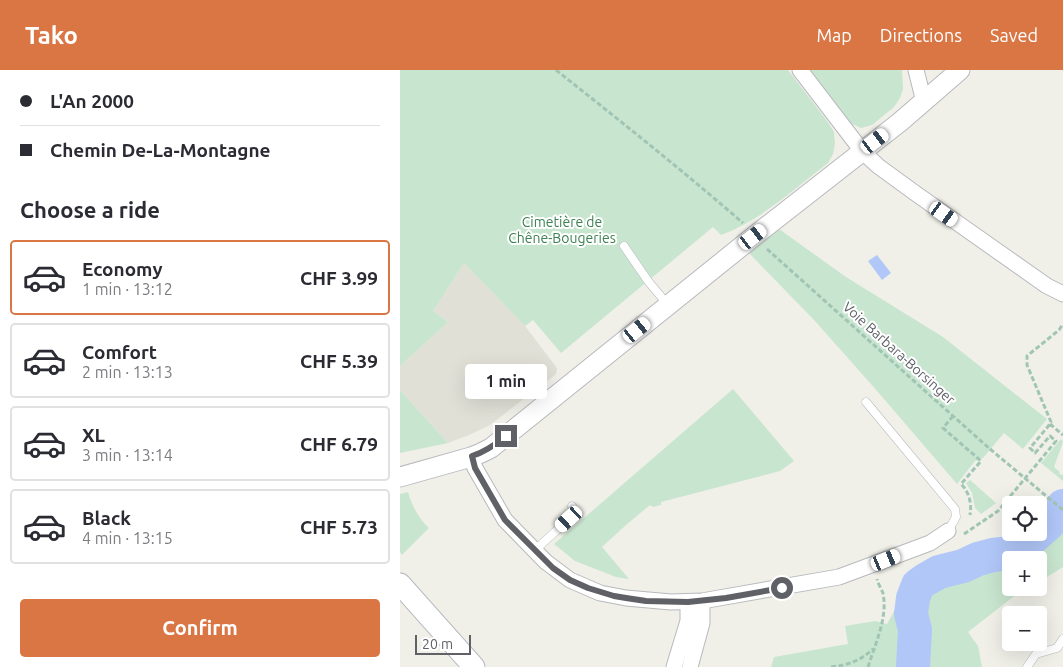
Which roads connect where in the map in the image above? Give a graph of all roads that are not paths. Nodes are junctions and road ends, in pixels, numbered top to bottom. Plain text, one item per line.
1 (800, 70) edge
2 (916, 70) edge
3 (960, 70) edge
4 (924, 102) junction
5 (862, 151) junction
6 (624, 246) dead end
7 (1063, 294) edge
8 (668, 305) junction
9 (866, 402) dead end
10 (472, 456) junction
11 (400, 477) edge
12 (572, 506) dead end
13 (954, 534) joint
14 (534, 550) junction
15 (400, 584) edge
16 (400, 599) edge
17 (695, 602) junction
18 (1063, 638) edge
19 (460, 667) edge
20 (474, 667) edge
21 (674, 667) edge
22 (690, 667) edge
23 (1027, 667) edge

1 - 5 street
2 - 4 street
3 - 4 street
4 - 5 street
5 - 7 street
5 - 8 street
6 - 8 lane
8 - 10 street
9 - 13 lane
10 - 11 street
10 - 14 street
12 - 14 lane
13 - 17 street
14 - 17 street
15 - 20 main road
16 - 19 main road
17 - 21 street
17 - 22 street
18 - 23 lane

